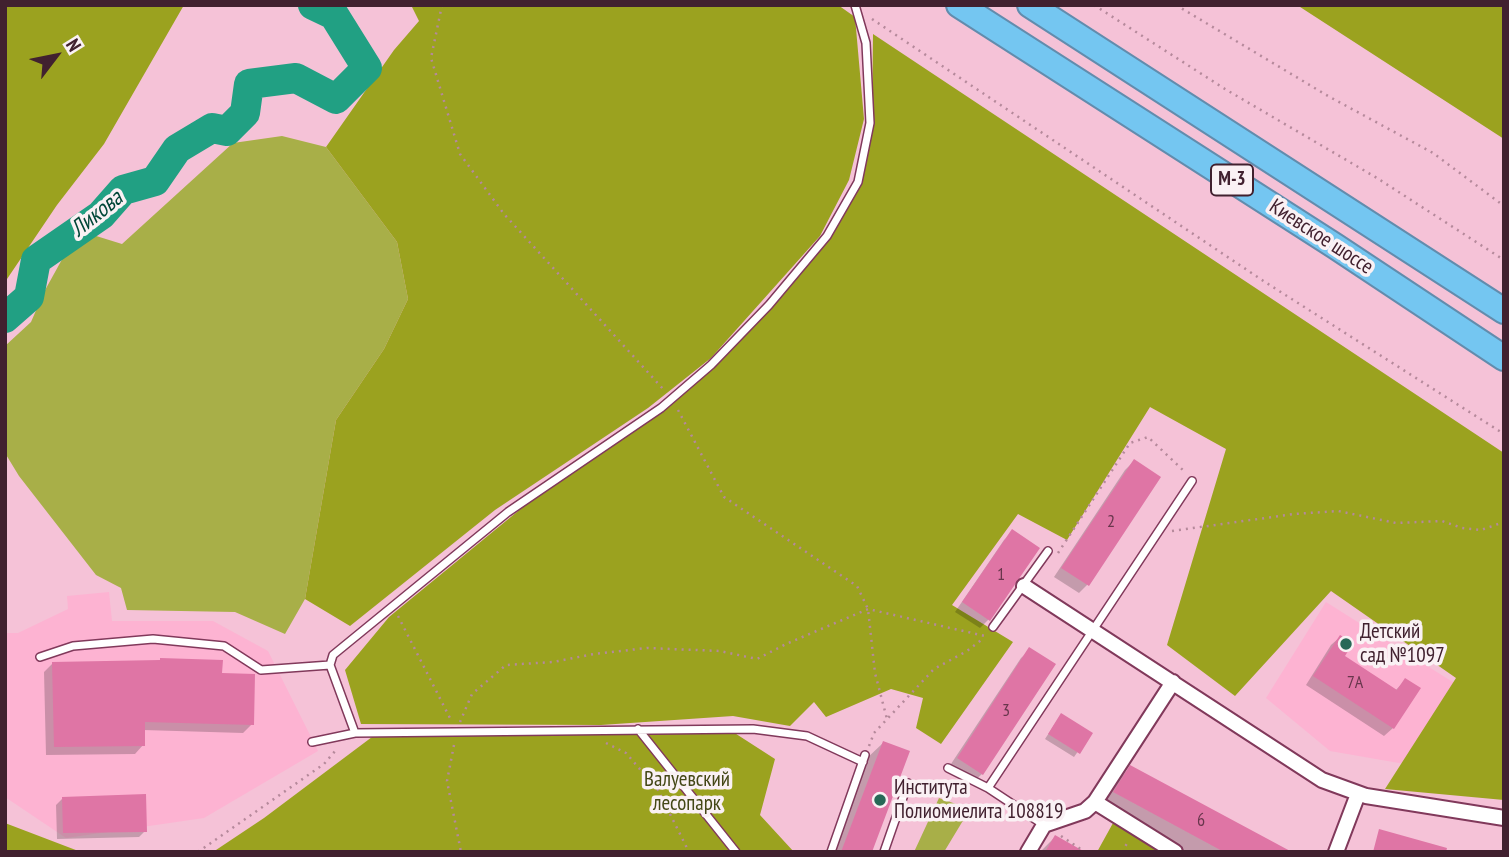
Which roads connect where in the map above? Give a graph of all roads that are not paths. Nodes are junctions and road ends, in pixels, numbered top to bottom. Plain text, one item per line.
1 (959, 5) edge
2 (1030, 5) edge
3 (855, 7) edge
4 (1504, 311) edge
5 (1504, 358) edge
6 (1192, 481) road end
7 (1046, 553) road end
8 (1024, 586) junction
9 (993, 627) dead end
10 (1094, 631) junction
11 (40, 657) dead end
12 (330, 665) junction
13 (1173, 682) junction
14 (638, 729) junction
15 (351, 735) junction
16 (313, 742) dead end
17 (948, 768) dead end
18 (908, 783) dead end
19 (988, 788) junction
20 (1359, 794) junction
21 (1095, 802) junction
22 (1504, 818) edge
23 (1044, 825) junction
24 (736, 852) edge
25 (831, 852) edge
26 (884, 852) edge
27 (1028, 852) edge
28 (1175, 852) edge
29 (1336, 852) edge

1 - 5 highway, Киевское шоссе / М-3
2 - 4 highway, Киевское шоссе / М-3
3 - 12 lane
6 - 10 lane
7 - 8 lane
8 - 9 lane
8 - 10 street
10 - 13 street
10 - 19 lane
11 - 12 lane
12 - 15 lane
13 - 20 street
13 - 21 street
14 - 15 lane
14 - 24 lane
14 - 25 lane
15 - 16 lane
17 - 19 lane
18 - 26 lane
19 - 23 lane
20 - 22 street
20 - 29 street
21 - 23 street
21 - 28 street
23 - 27 street

